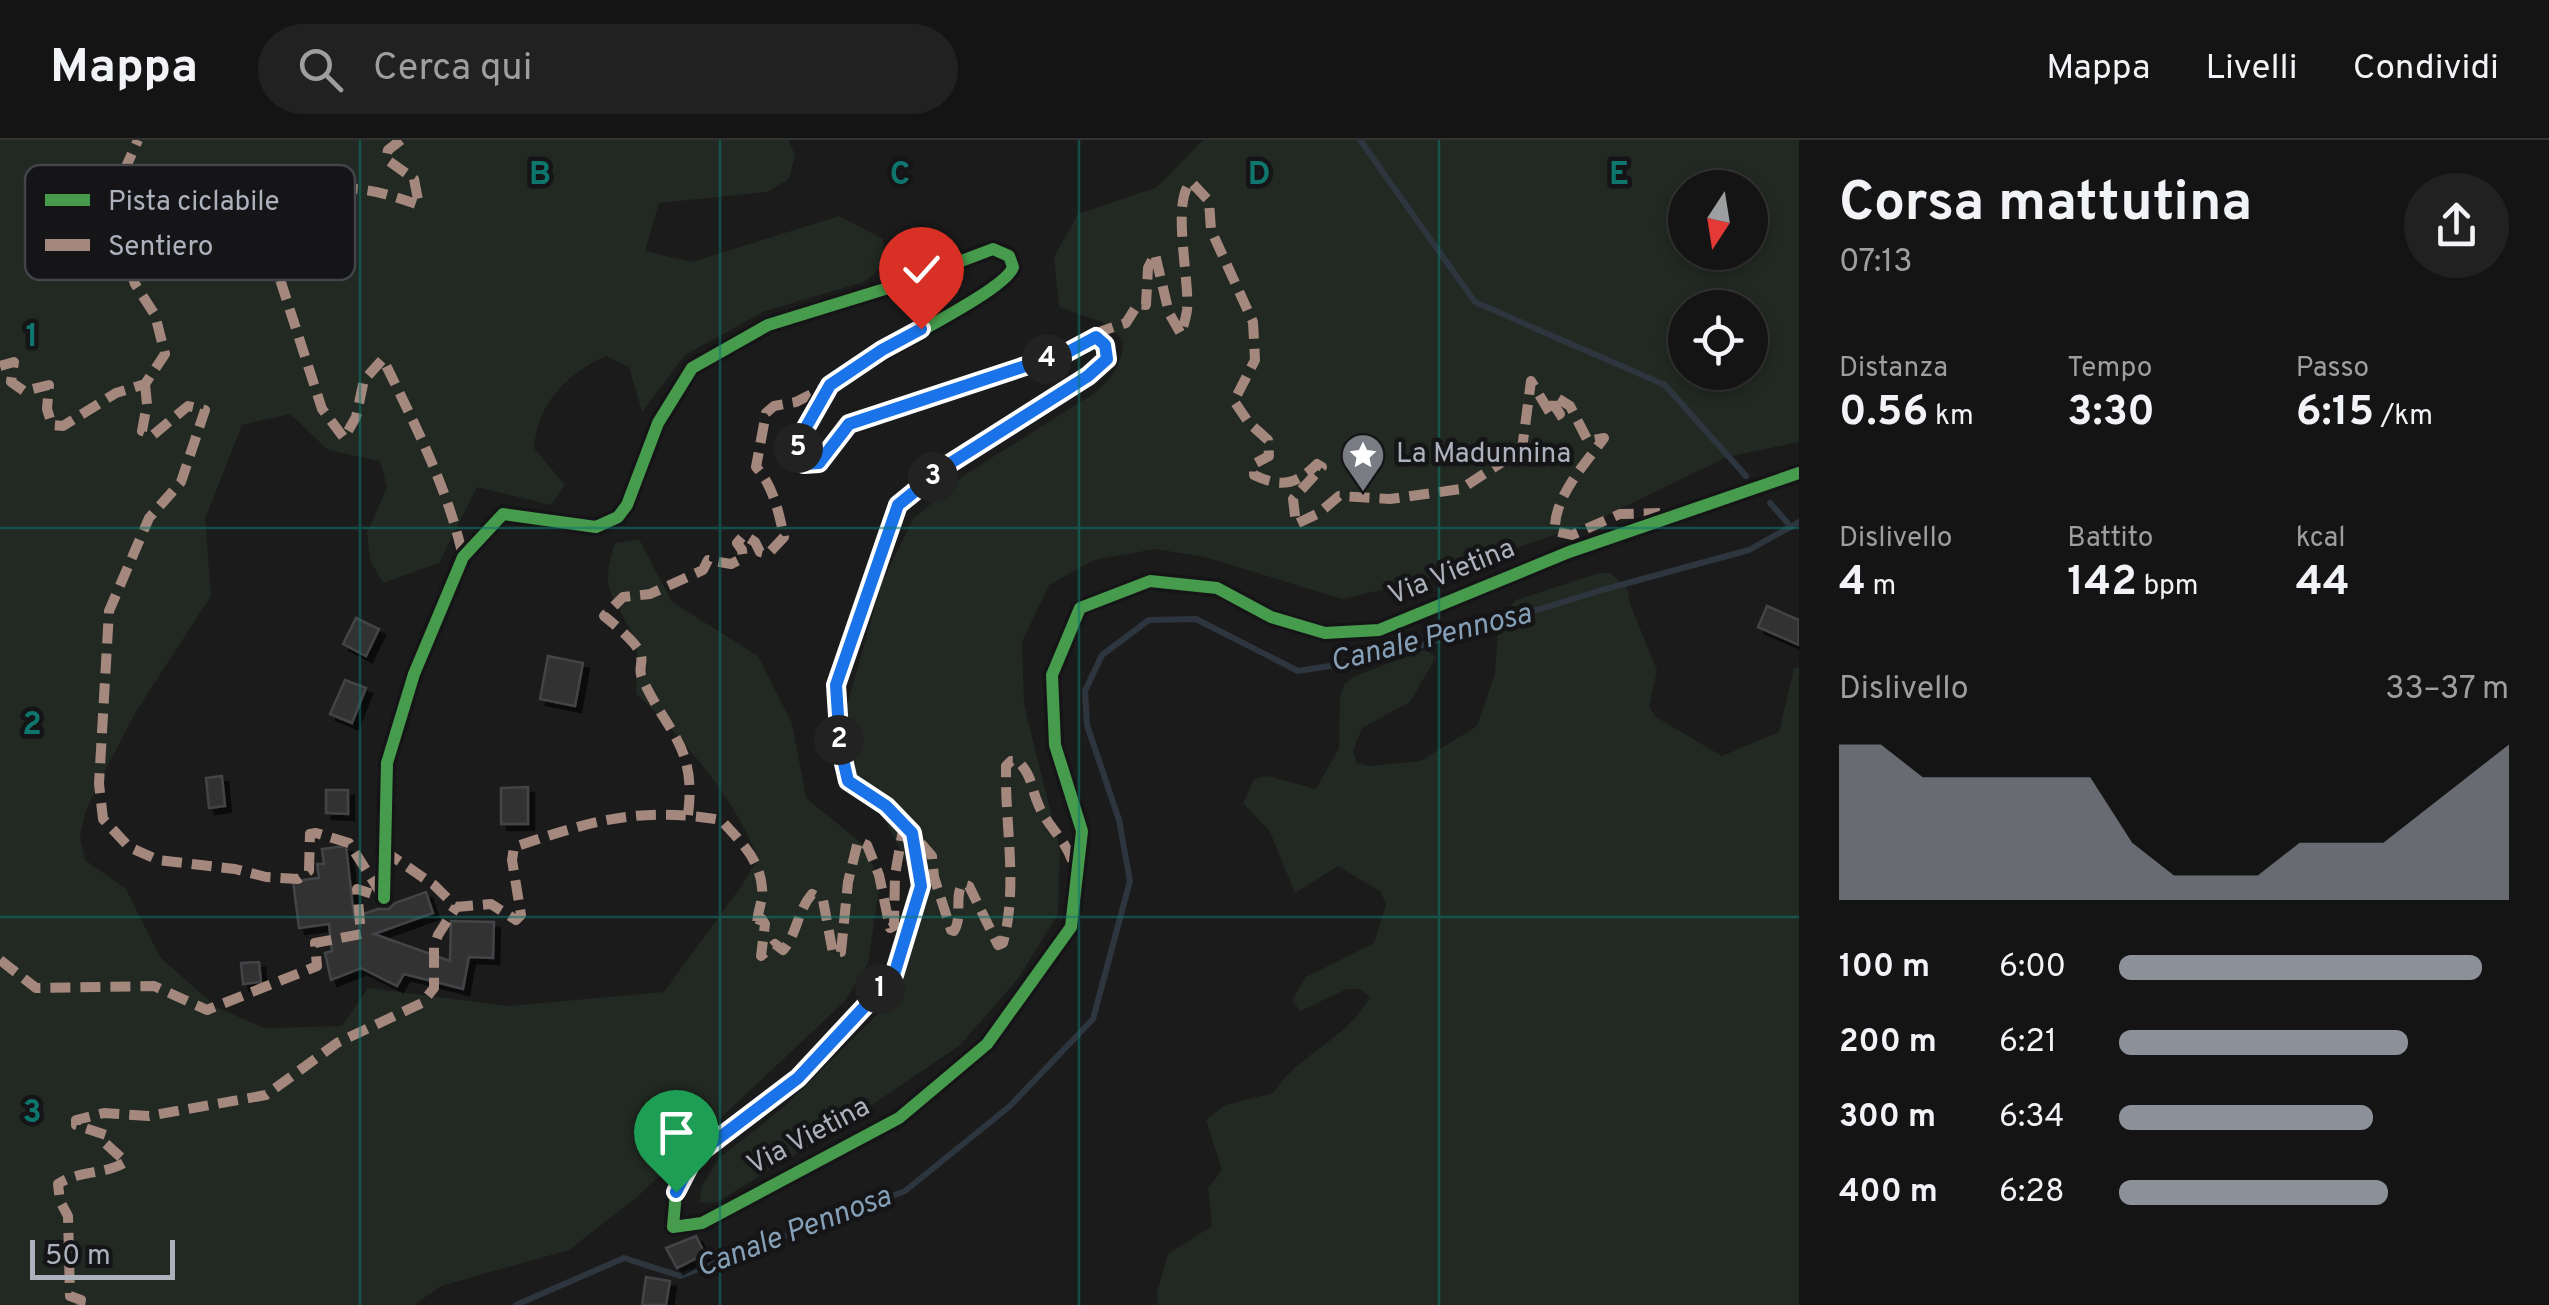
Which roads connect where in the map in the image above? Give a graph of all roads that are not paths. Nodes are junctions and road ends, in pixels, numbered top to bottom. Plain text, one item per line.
1 (1799, 473) edge
2 (384, 898) dead end

1 - 2 street, Via Vietina

